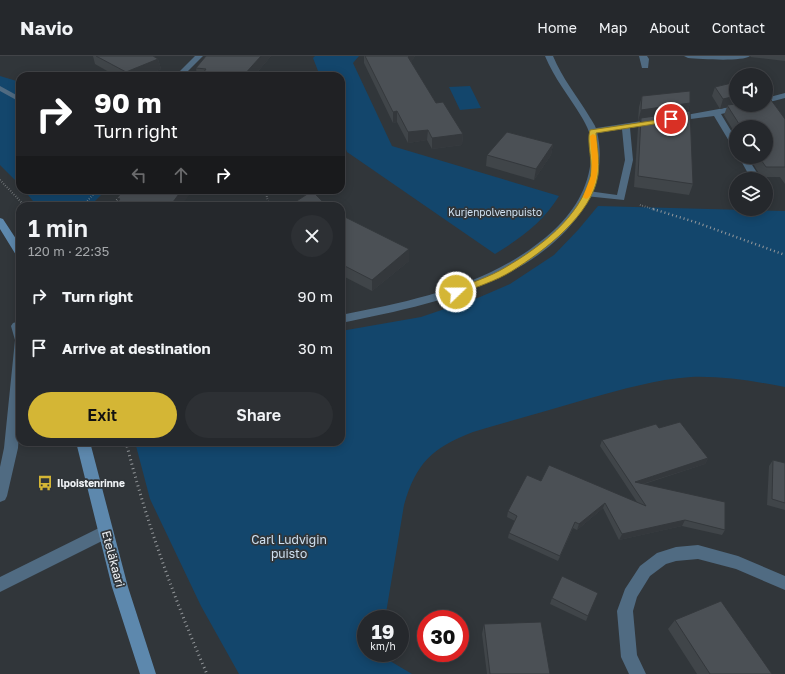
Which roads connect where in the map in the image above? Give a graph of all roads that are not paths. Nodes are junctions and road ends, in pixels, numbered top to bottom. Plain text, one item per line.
1 (199, 56) edge
2 (549, 56) edge
3 (643, 56) edge
4 (688, 56) edge
5 (746, 56) edge
6 (645, 66) dead end
7 (183, 72) edge
8 (0, 88) edge
9 (785, 95) edge
10 (16, 98) edge
11 (773, 99) edge
12 (729, 110) edge
13 (716, 113) junction
14 (626, 126) junction
15 (593, 131) junction
16 (729, 134) edge
17 (588, 194) junction
18 (0, 221) edge
19 (16, 247) edge
20 (345, 318) edge
21 (16, 388) edge
22 (84, 446) edge
23 (0, 496) edge
24 (106, 532) junction
25 (785, 583) edge
26 (0, 585) edge
27 (148, 674) edge
28 (638, 674) edge

1 - 7 street
2 - 15 street
3 - 6 street
4 - 5 street
8 - 10 street
9 - 11 street
12 - 13 street
13 - 14 street
13 - 16 street
14 - 15 street
14 - 17 street
15 - 17 street
17 - 20 street
18 - 19 main road
21 - 23 street
22 - 24 main road, Eteläkaari
24 - 26 street
24 - 27 main road, Eteläkaari
25 - 28 street

